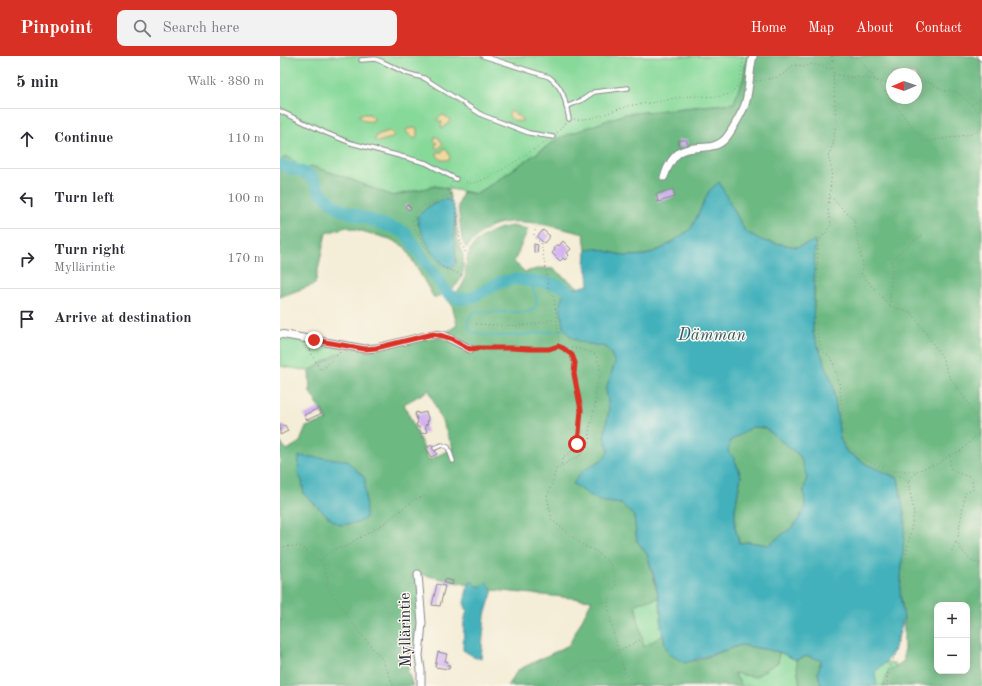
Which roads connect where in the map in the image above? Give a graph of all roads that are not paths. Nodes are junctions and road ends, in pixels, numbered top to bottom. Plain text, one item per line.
1 (483, 56) edge
2 (753, 56) edge
3 (361, 60) dead end
4 (628, 88) dead end
5 (566, 107) junction
6 (280, 111) edge
7 (569, 119) road end
8 (553, 137) road end
9 (664, 177) dead end
10 (456, 179) road end
11 (280, 334) edge
12 (470, 349) road end
13 (435, 448) dead end
14 (453, 461) dead end
15 (418, 574) dead end
16 (421, 686) edge

1 - 5 lane
2 - 9 street
3 - 8 lane
4 - 5 lane
5 - 7 lane
6 - 10 lane
11 - 12 street
13 - 14 lane
15 - 16 street, Myllärintie

